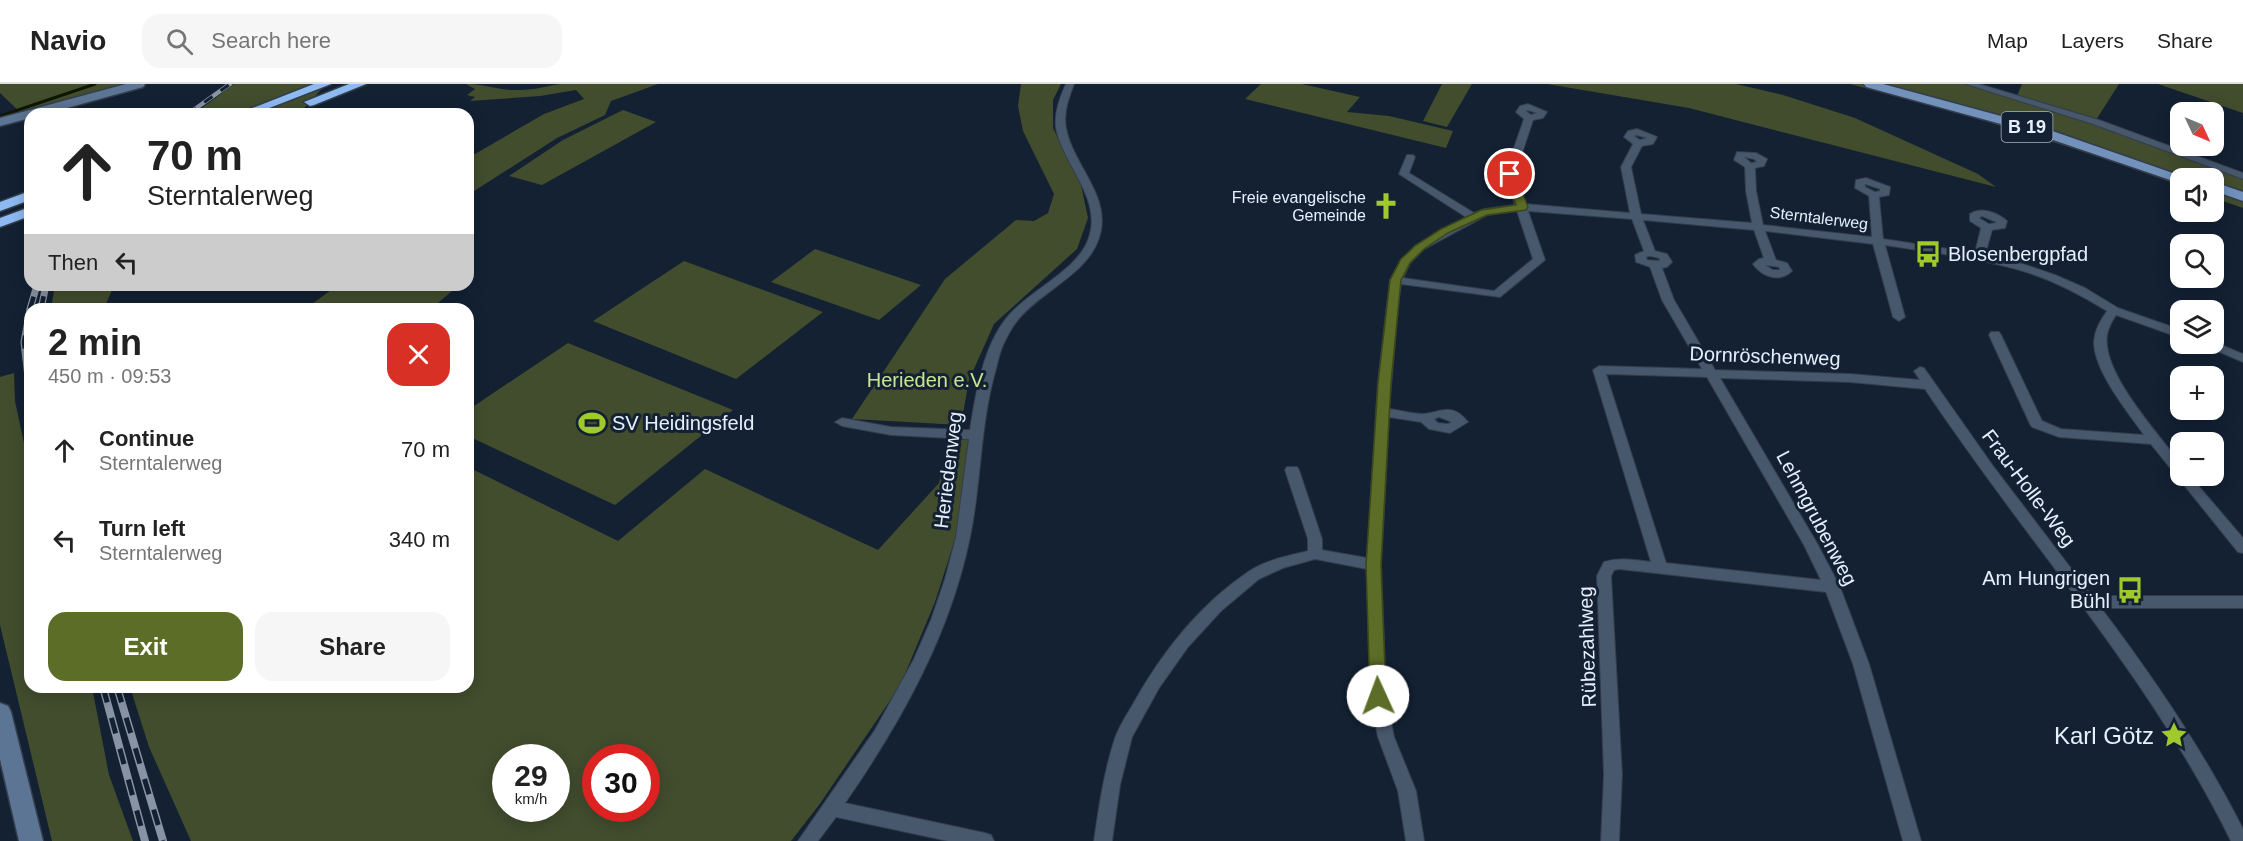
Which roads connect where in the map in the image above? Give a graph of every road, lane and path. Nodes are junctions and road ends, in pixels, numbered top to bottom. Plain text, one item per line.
1 (140, 84) edge
2 (325, 84) edge
3 (360, 84) edge
4 (1070, 84) edge
5 (1870, 84) edge
6 (1887, 84) edge
7 (1970, 84) edge
8 (53, 108) edge
9 (259, 108) edge
10 (294, 108) edge
11 (24, 116) edge
12 (1529, 118) dead end
13 (0, 122) edge
14 (1638, 143) dead end
15 (1410, 157) dead end
16 (1750, 166) dead end
17 (2170, 169) edge
18 (2170, 175) edge
19 (2243, 176) edge
20 (2224, 190) edge
21 (1874, 195) dead end
22 (2224, 196) edge
23 (24, 197) edge
24 (2243, 197) edge
25 (2243, 203) edge
26 (0, 207) edge
27 (1522, 207) junction
28 (24, 213) edge
29 (1473, 217) junction
30 (1636, 217) junction
31 (0, 223) edge
32 (1757, 227) junction
33 (1987, 227) dead end
34 (1878, 241) junction
35 (1979, 256) junction
36 (1771, 262) dead end
37 (1396, 280) junction
38 (2114, 310) junction
39 (1899, 318) dead end
40 (2170, 330) edge
41 (1995, 335) dead end
42 (2224, 351) edge
43 (2243, 358) edge
44 (1920, 371) dead end
45 (1711, 373) junction
46 (1929, 385) junction
47 (1384, 412) junction
48 (1425, 418) dead end
49 (842, 422) dead end
50 (975, 435) junction
51 (2155, 440) junction
52 (2170, 459) edge
53 (1292, 470) dead end
54 (2192, 486) edge
55 (2243, 548) edge
56 (1315, 554) junction
57 (1374, 565) junction
58 (1660, 568) junction
59 (1832, 587) junction
60 (2089, 602) junction
61 (2243, 602) edge
62 (0, 712) edge
63 (832, 808) junction
64 (31, 841) edge
65 (807, 841) edge
66 (985, 841) edge
67 (1103, 841) edge
68 (1415, 841) edge
69 (1610, 841) edge
70 (1912, 841) edge
71 (2240, 841) edge

1 - 8 main road
2 - 9 highway
3 - 10 highway
4 - 50 street, Heriedenweg
5 - 18 main road, B 19
6 - 17 main road, B 19
7 - 19 street
11 - 13 main road
12 - 27 street
14 - 30 street
15 - 29 street
16 - 32 street, Sterntalerweg
20 - 24 main road
21 - 34 street, Sterntalerweg
22 - 25 main road
23 - 26 highway
27 - 29 street, Sterntalerweg
27 - 30 street, Sterntalerweg
27 - 37 street
28 - 31 highway
29 - 37 street, Sterntalerweg
30 - 32 street, Sterntalerweg
30 - 45 street, Lehmgrubenweg
32 - 34 street, Sterntalerweg
32 - 36 street, Sterntalerweg
33 - 35 street
34 - 35 street, Sterntalerweg
34 - 39 street, Sterntalerweg
35 - 38 street, Sterntalerweg
37 - 47 street, Sterntalerweg
38 - 40 street, Sterntalerweg
38 - 51 street
41 - 51 street
42 - 43 street
44 - 46 street, Frau-Holle-Weg
45 - 46 street, Dornröschenweg
45 - 58 street, Dornröschenweg
45 - 59 street, Lehmgrubenweg
46 - 60 street, Frau-Holle-Weg
47 - 48 street
47 - 57 street, Sterntalerweg
49 - 50 street
50 - 63 street, Heriedenweg
51 - 52 street
53 - 56 street
54 - 55 street
56 - 57 street
56 - 67 street
57 - 68 street, Sterntalerweg
58 - 59 street
58 - 69 street, Rübezahlweg
59 - 70 street, Lehmgrubenweg
60 - 61 street
60 - 71 street, Frau-Holle-Weg
62 - 64 main road
63 - 65 street, Heriedenweg
63 - 66 street

